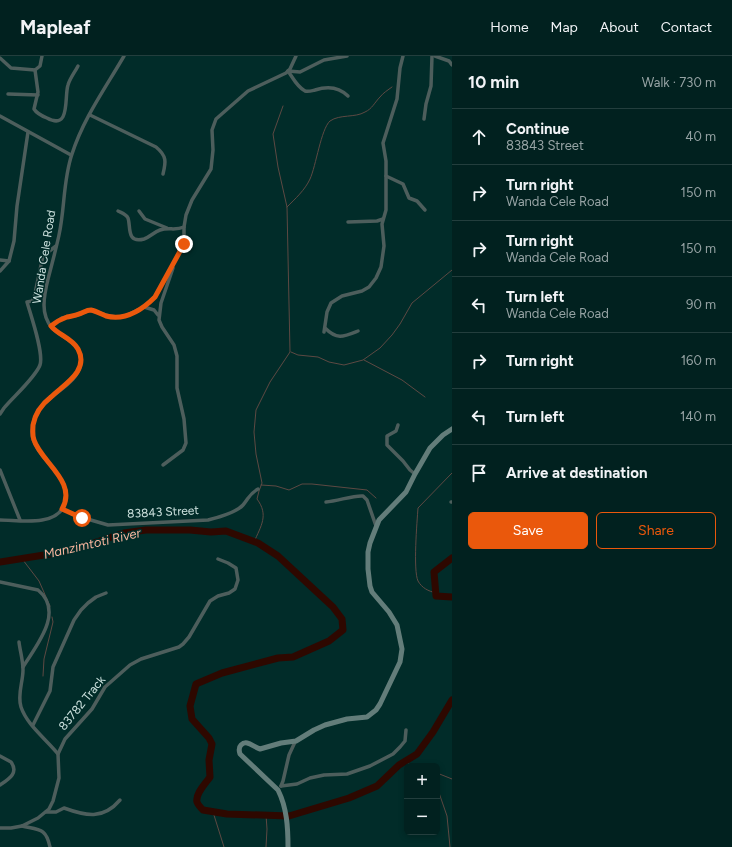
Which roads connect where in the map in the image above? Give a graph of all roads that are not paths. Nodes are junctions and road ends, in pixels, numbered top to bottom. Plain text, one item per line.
1 (42, 56) edge
2 (124, 56) edge
3 (296, 56) edge
4 (347, 56) edge
5 (403, 56) edge
6 (433, 56) edge
7 (0, 58) edge
8 (452, 65) edge
9 (78, 66) dead end
10 (35, 70) junction
11 (288, 71) junction
12 (8, 94) dead end
13 (38, 95) junction
14 (348, 96) dead end
15 (90, 115) junction
16 (0, 116) edge
17 (424, 119) dead end
18 (28, 132) junction
19 (71, 155) junction
20 (163, 174) dead end
21 (386, 176) junction
22 (425, 210) dead end
23 (118, 211) dead end
24 (138, 211) dead end
25 (383, 220) junction
26 (348, 222) dead end
27 (184, 227) junction
28 (170, 230) junction
29 (56, 246) junction
30 (0, 260) edge
31 (9, 261) junction
32 (174, 264) junction
33 (0, 271) edge
34 (144, 307) junction
35 (158, 316) junction
36 (51, 326) junction
37 (325, 328) junction
38 (324, 332) dead end
39 (358, 332) dead end
40 (0, 414) edge
41 (398, 425) dead end
42 (452, 429) edge
43 (163, 465) dead end
44 (0, 470) edge
45 (415, 474) junction
46 (258, 489) dead end
47 (326, 502) dead end
48 (62, 509) junction
49 (0, 520) edge
50 (20, 520) junction
51 (376, 526) junction
52 (218, 559) dead end
53 (0, 582) edge
54 (106, 593) dead end
55 (19, 642) dead end
56 (24, 667) junction
57 (33, 725) junction
58 (406, 730) dead end
59 (295, 742) junction
60 (58, 754) junction
61 (0, 756) edge
62 (0, 785) edge
63 (279, 788) junction
64 (120, 800) dead end
65 (46, 812) junction
66 (22, 826) junction
67 (0, 828) edge
68 (50, 847) edge
69 (288, 847) edge

1 - 10 street
2 - 15 street, Wanda Cele Road
3 - 11 street
4 - 11 street
5 - 21 street
6 - 8 street
6 - 17 street
7 - 10 street
9 - 13 street
10 - 13 street
11 - 14 street
11 - 27 street
12 - 13 street
15 - 19 street, Wanda Cele Road
15 - 20 street
16 - 18 street
18 - 19 street
18 - 31 street
19 - 29 street, Wanda Cele Road
21 - 22 street
21 - 25 street
23 - 28 street
24 - 28 street
25 - 26 street
25 - 37 street
27 - 28 street
27 - 32 street
29 - 36 street, Wanda Cele Road
29 - 40 street
30 - 31 street
31 - 33 street
32 - 34 street
32 - 35 street
34 - 35 street
34 - 36 street
35 - 43 street
36 - 48 street
37 - 38 street
37 - 39 street
41 - 45 street
42 - 45 street
44 - 50 street
45 - 51 street
46 - 48 street, 83843 Street
47 - 51 street
48 - 50 street
49 - 50 street
51 - 59 street
52 - 60 street, 83782 Track
53 - 56 street
54 - 57 street
55 - 56 street
56 - 57 street
57 - 60 street
58 - 63 street
59 - 63 street
59 - 63 street
60 - 65 street, 83782 Track
61 - 62 street
63 - 69 street
64 - 65 street
65 - 66 street
66 - 67 street
66 - 68 street

